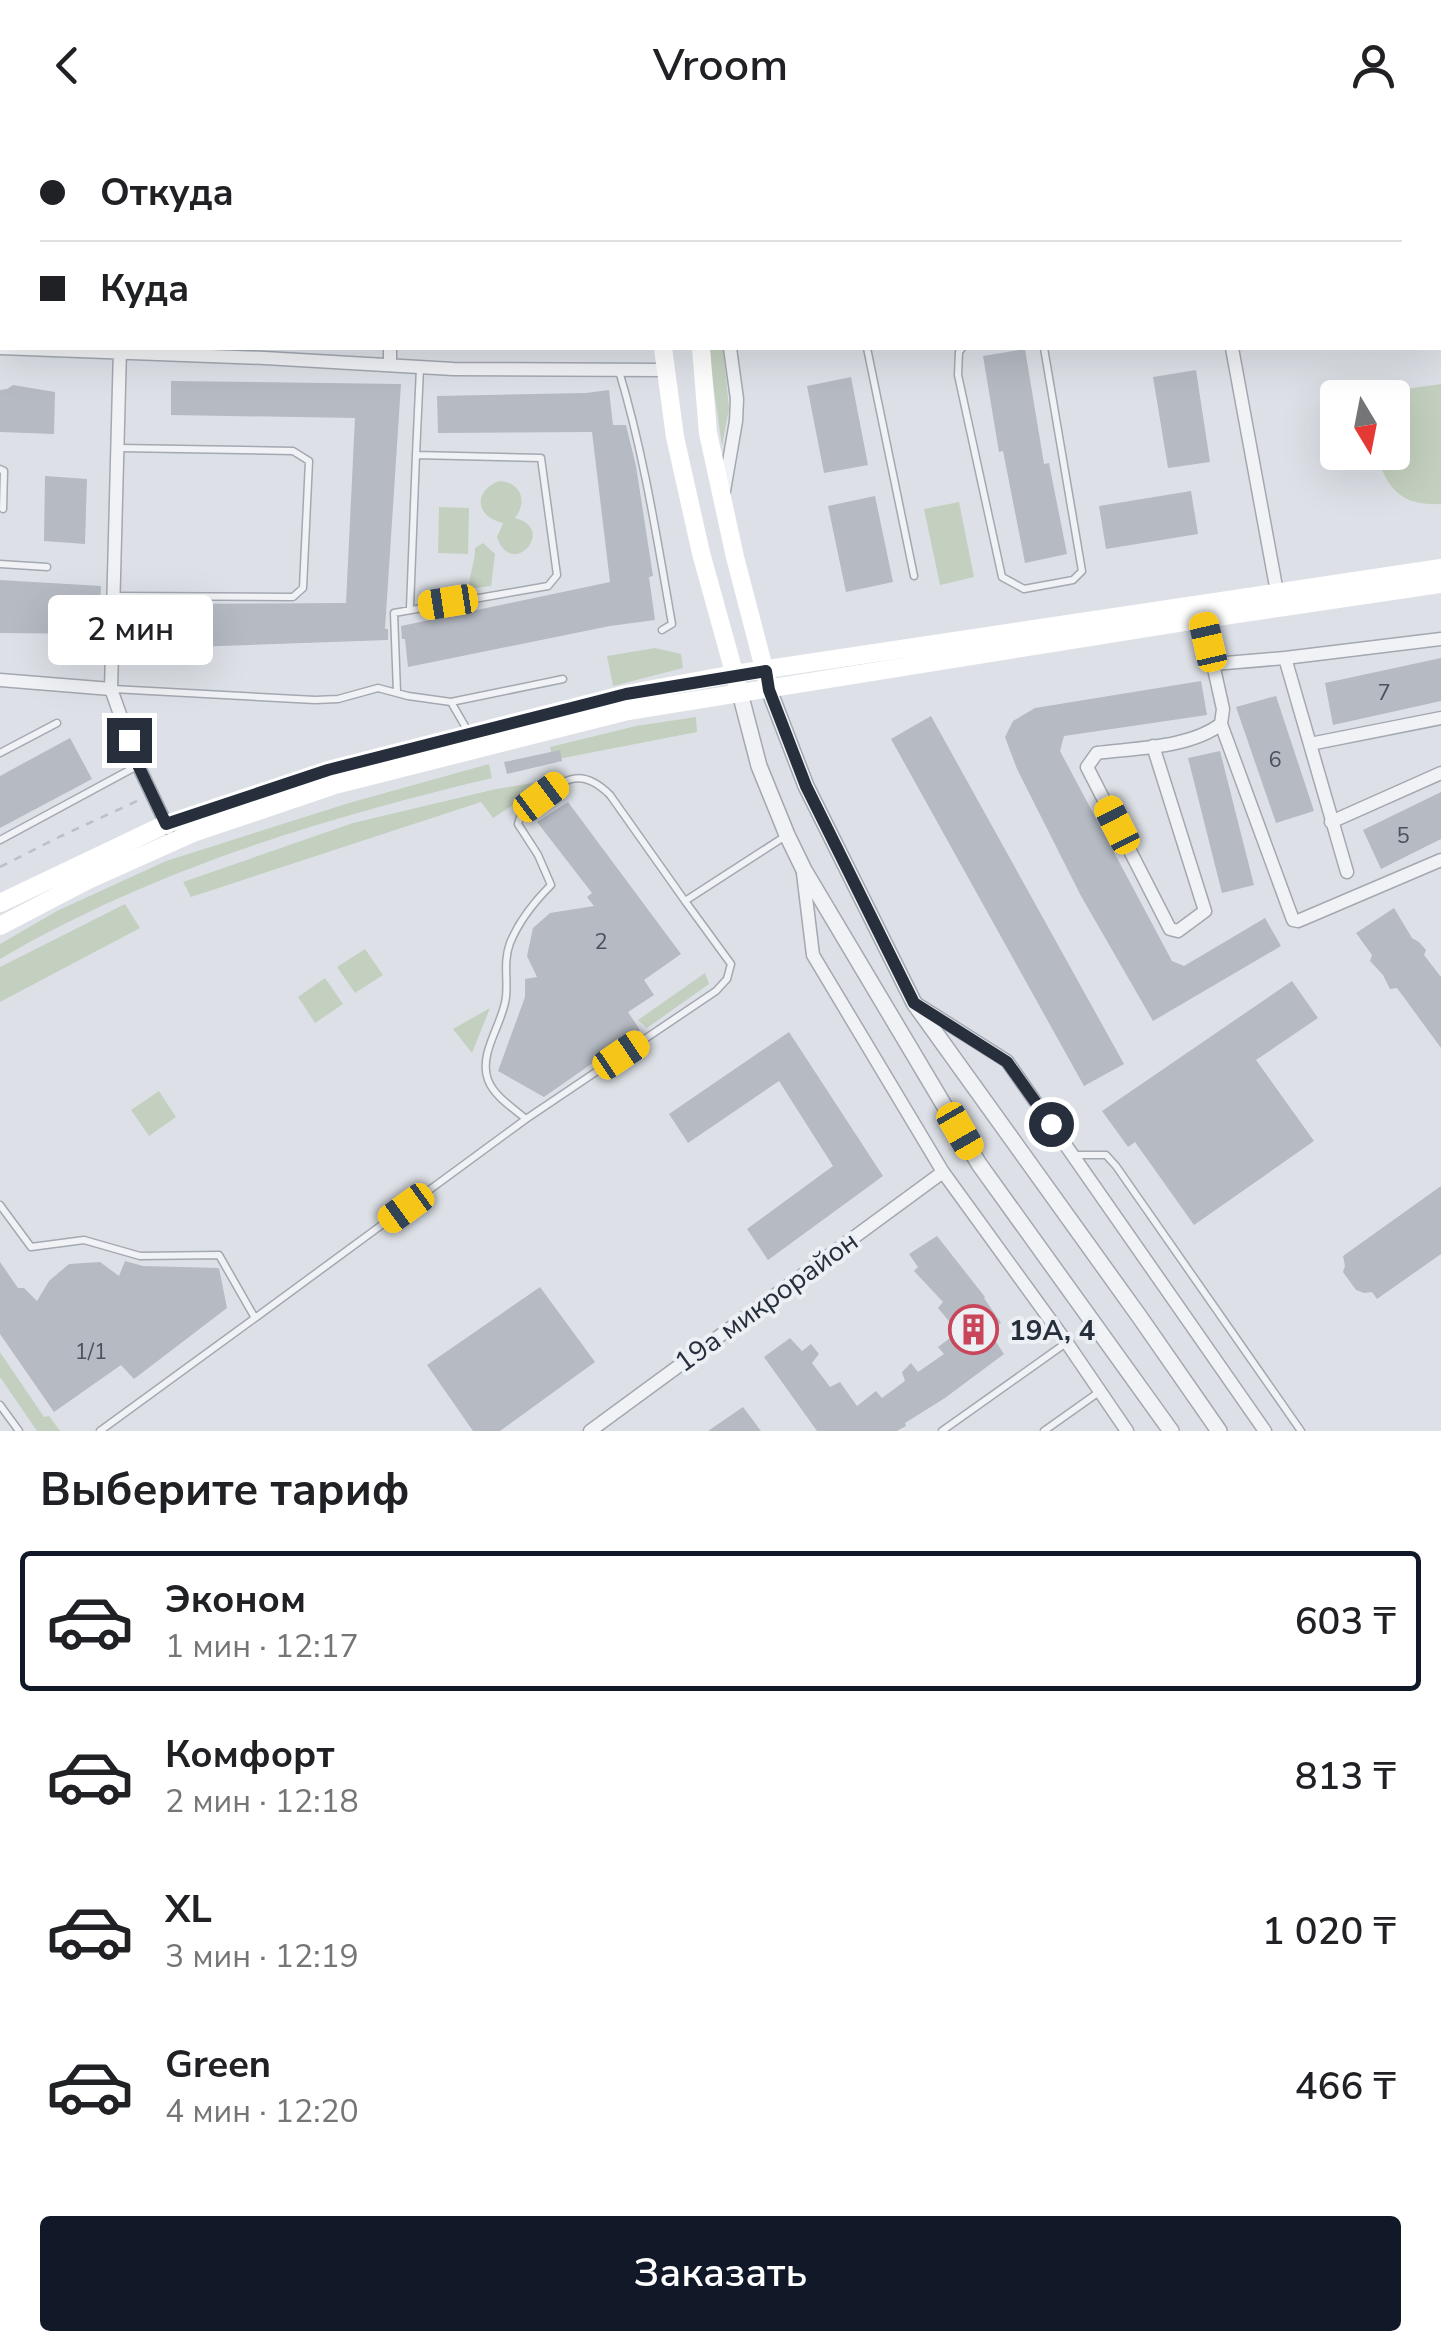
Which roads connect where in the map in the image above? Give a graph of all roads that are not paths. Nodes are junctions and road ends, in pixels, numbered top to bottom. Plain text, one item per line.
1 (120, 350) edge
2 (390, 350) edge
3 (663, 350) edge
4 (701, 350) edge
5 (730, 350) edge
6 (867, 350) edge
7 (960, 350) edge
8 (1044, 350) edge
9 (1232, 350) edge
10 (265, 353) edge
11 (390, 365) junction
12 (420, 366) junction
13 (619, 370) junction
14 (665, 370) junction
15 (118, 448) junction
16 (416, 455) junction
17 (0, 469) edge
18 (722, 498) junction
19 (3, 509) dead end
20 (0, 564) edge
21 (47, 567) dead end
22 (1441, 568) edge
23 (914, 576) dead end
24 (1441, 584) edge
25 (1276, 592) junction
26 (114, 596) junction
27 (410, 608) junction
28 (1203, 619) junction
29 (662, 630) dead end
30 (1441, 639) edge
31 (1285, 658) junction
32 (1214, 664) junction
33 (766, 671) junction
34 (563, 678) dead end
35 (0, 680) edge
36 (737, 684) junction
37 (111, 689) junction
38 (769, 690) junction
39 (397, 692) junction
40 (451, 702) junction
41 (1441, 718) edge
42 (58, 723) dead end
43 (1221, 724) junction
44 (469, 734) junction
45 (1310, 744) junction
46 (1153, 746) junction
47 (0, 753) edge
48 (138, 765) junction
49 (1441, 773) edge
50 (1331, 822) junction
51 (166, 824) junction
52 (787, 835) junction
53 (0, 840) edge
54 (175, 842) junction
55 (1441, 860) edge
56 (802, 865) junction
57 (1348, 872) dead end
58 (685, 902) junction
59 (0, 904) edge
60 (0, 926) edge
61 (914, 1003) junction
62 (526, 1118) junction
63 (1073, 1155) junction
64 (943, 1172) junction
65 (0, 1205) edge
66 (255, 1318) junction
67 (1067, 1343) junction
68 (1100, 1392) junction
69 (0, 1405) edge
70 (17, 1430) edge
71 (100, 1431) edge
72 (590, 1431) edge
73 (942, 1431) edge
74 (1044, 1431) edge
75 (1127, 1431) edge
76 (1171, 1431) edge
77 (1219, 1431) edge
78 (1265, 1431) edge
79 (1301, 1431) edge

1 - 10 street
1 - 15 street
2 - 11 street
3 - 14 main road
4 - 18 main road
5 - 18 street
6 - 23 lane
7 - 8 lane
9 - 25 street
10 - 11 street
11 - 12 street
12 - 13 street
12 - 16 lane
13 - 14 street
13 - 29 lane
14 - 36 main road
15 - 26 street
15 - 26 lane
16 - 27 lane
16 - 27 lane
17 - 19 lane
18 - 33 main road
20 - 21 lane
22 - 25 main road
24 - 28 main road
25 - 33 main road
26 - 37 street
27 - 39 lane
28 - 32 street
28 - 38 main road
30 - 31 street
31 - 32 street
31 - 45 street
32 - 43 street
33 - 36 main road
33 - 38 main road
34 - 40 lane
35 - 37 street
36 - 38 main road
36 - 44 main road
36 - 52 street
36 - 54 main road
37 - 39 lane
37 - 48 street
38 - 61 street
39 - 40 lane
40 - 44 lane
41 - 45 street
42 - 47 lane
43 - 46 street
43 - 55 street
44 - 51 main road
45 - 50 street
46 - 46 street
48 - 51 street
48 - 53 lane
49 - 50 street
50 - 57 street
51 - 54 street
51 - 59 main road
52 - 56 street
52 - 58 lane
54 - 60 main road
56 - 64 street
56 - 76 street
58 - 62 lane
58 - 62 lane
61 - 63 street
61 - 77 street
62 - 66 lane
63 - 78 street
63 - 79 lane
64 - 67 street
64 - 72 street, 19а микрорайон
65 - 66 lane
66 - 71 lane
67 - 68 street
67 - 73 lane
68 - 74 lane
68 - 75 street
69 - 70 lane

